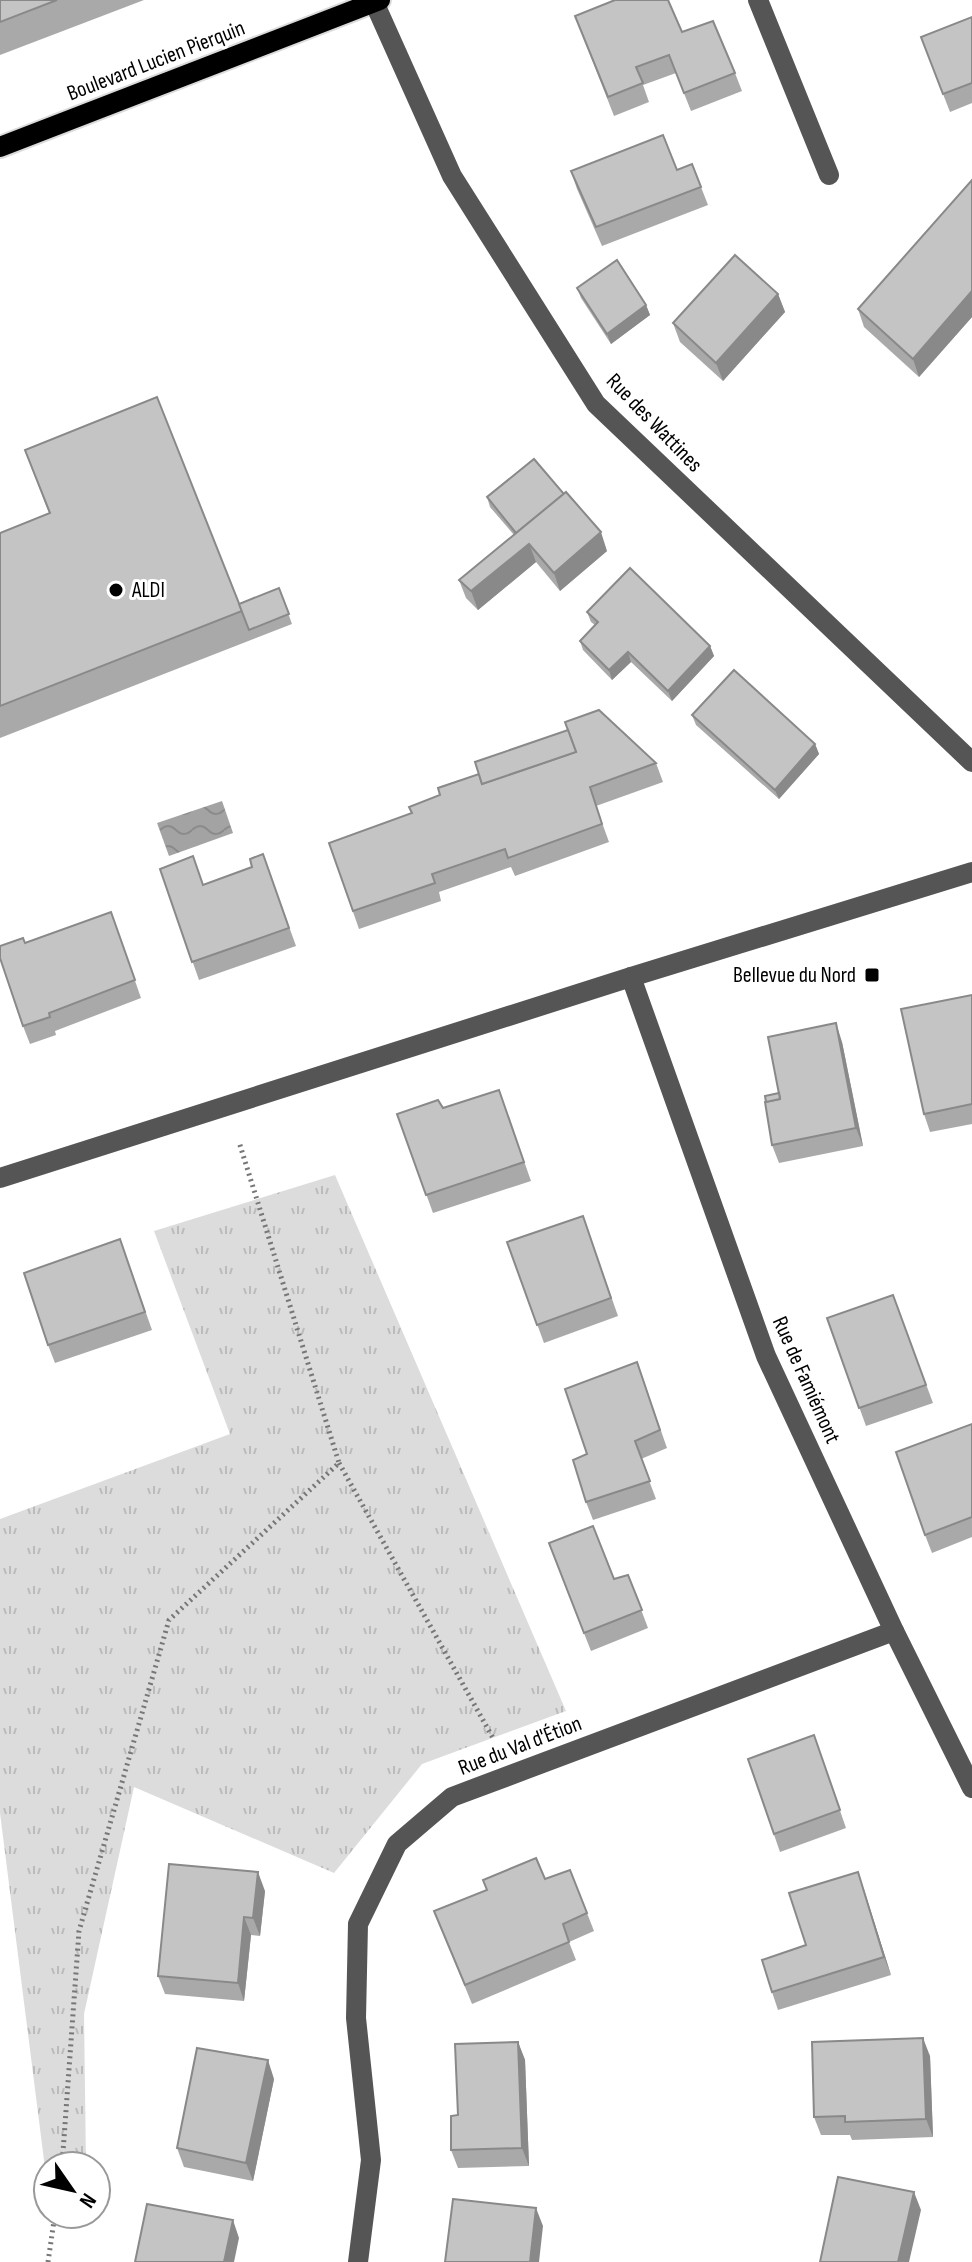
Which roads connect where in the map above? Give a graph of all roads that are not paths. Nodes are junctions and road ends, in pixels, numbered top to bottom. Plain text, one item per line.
1 (758, 0) edge
2 (377, 1) edge
3 (0, 147) edge
4 (829, 175) dead end
5 (972, 762) edge
6 (972, 872) edge
7 (631, 977) junction
8 (0, 1178) edge
9 (894, 1631) junction
10 (972, 1788) edge
11 (358, 2262) edge

1 - 4 street
2 - 3 main road, Boulevard Lucien Pierquin
2 - 5 street, Rue des Wattines
6 - 7 street
7 - 8 street
7 - 9 street, Rue de Famiémont
9 - 10 street, Rue de Famiémont
9 - 11 street, Rue du Val d'Étion

